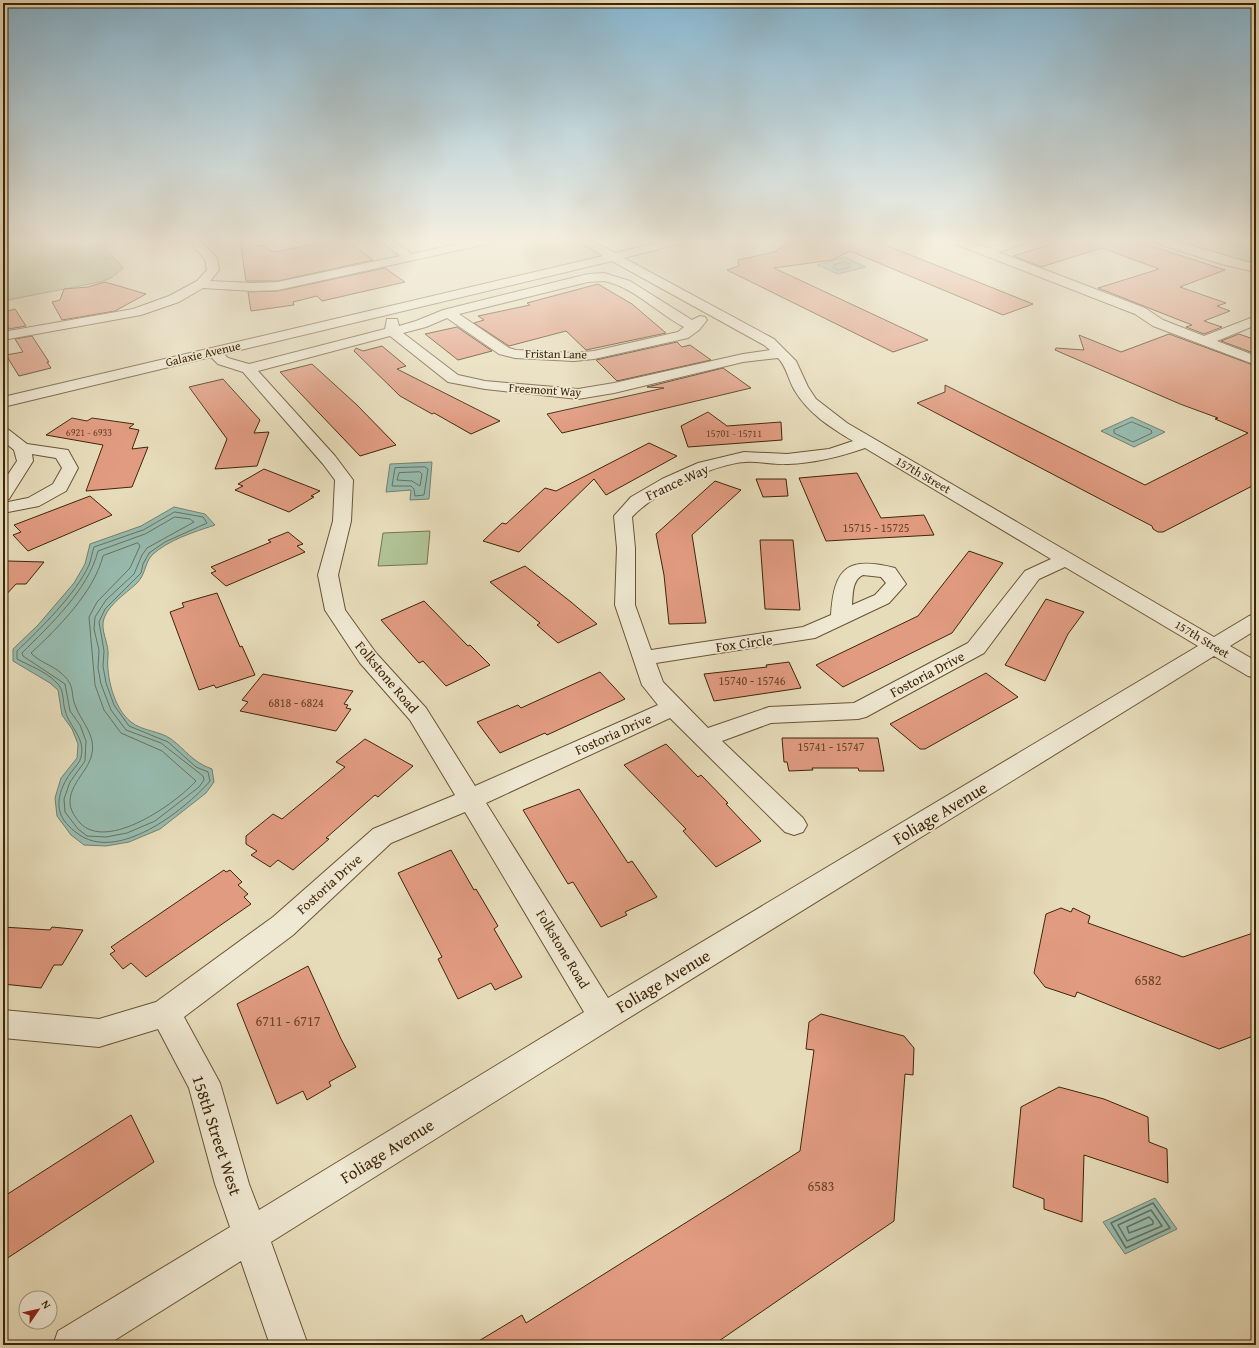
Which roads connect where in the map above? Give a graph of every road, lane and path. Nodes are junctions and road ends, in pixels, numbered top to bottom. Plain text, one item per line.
1 (163, 303) edge
2 (419, 303) edge
3 (488, 303) edge
4 (656, 303) edge
5 (699, 303) edge
6 (1119, 303) edge
7 (710, 309) junction
8 (385, 311) junction
9 (448, 313) junction
10 (1256, 320) edge
11 (694, 327) junction
12 (392, 331) junction
13 (3, 336) edge
14 (1204, 341) junction
15 (215, 352) junction
16 (782, 353) junction
17 (1256, 361) edge
18 (248, 369) junction
19 (3, 402) edge
20 (3, 433) edge
21 (865, 442) junction
22 (22, 448) junction
23 (3, 495) edge
24 (3, 508) edge
25 (1066, 559) junction
26 (841, 617) dead end
27 (1256, 621) edge
28 (1214, 646) junction
29 (643, 658) junction
30 (1256, 671) edge
31 (673, 707) junction
32 (704, 739) junction
33 (471, 799) junction
34 (794, 826) dead end
35 (166, 1013) junction
36 (603, 1017) junction
37 (3, 1024) edge
38 (250, 1236) junction
39 (72, 1345) edge
40 (289, 1345) edge

1 - 13 street
2 - 8 street, Galaxie Avenue
3 - 9 street
4 - 11 street
5 - 7 street, 157th Street
6 - 14 street
7 - 11 street, Fristan Lane
7 - 16 street, 157th Street
8 - 12 street
8 - 15 street, Galaxie Avenue
9 - 11 street, Fristan Lane
9 - 12 street
10 - 14 street
12 - 16 street, Freemont Way
12 - 18 street
14 - 17 street
15 - 18 street
15 - 19 street, Galaxie Avenue
16 - 21 street, 157th Street
18 - 33 street, Folkstone Road
20 - 22 street
21 - 25 street, 157th Street
21 - 29 street, France Way
22 - 23 street
22 - 24 street
25 - 28 street, 157th Street
25 - 32 street, Fostoria Drive
26 - 29 street, Fox Circle
27 - 28 street, Foliage Avenue
28 - 30 street, 157th Street
28 - 36 street, Foliage Avenue
29 - 31 street, France Way
31 - 32 street
31 - 33 street, Fostoria Drive
32 - 34 street
33 - 35 street, Fostoria Drive
33 - 36 street, Folkstone Road
35 - 37 street
35 - 38 street, 158th Street West
36 - 38 street, Foliage Avenue
38 - 39 street, Foliage Avenue
38 - 40 street, 158th Street West

